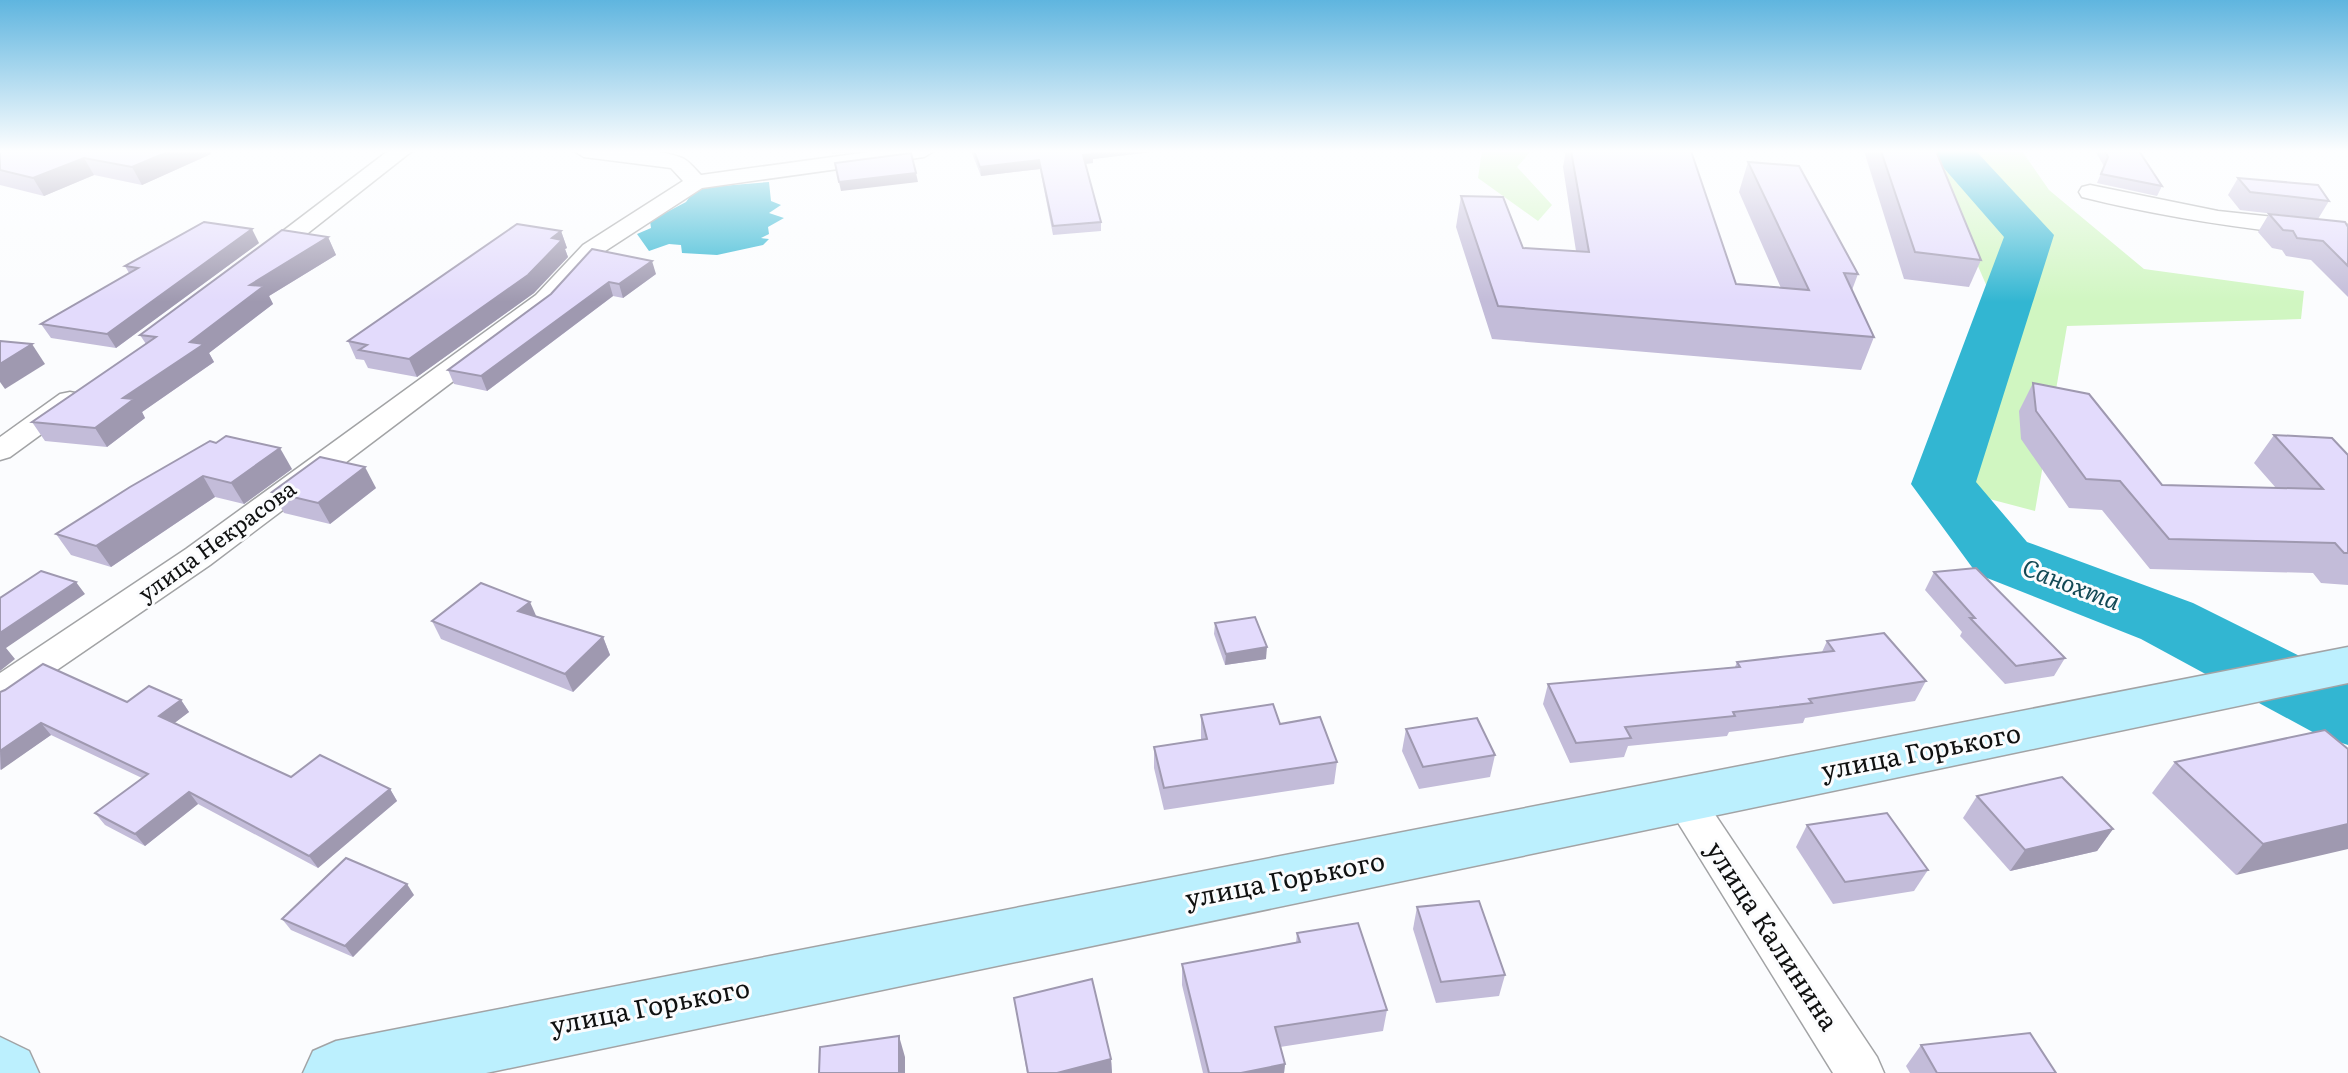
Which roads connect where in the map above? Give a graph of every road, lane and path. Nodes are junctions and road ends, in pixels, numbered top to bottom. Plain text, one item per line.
1 (336, 201) edge
2 (667, 201) edge
3 (2123, 201) edge
4 (2348, 232) edge
5 (243, 272) edge
6 (94, 382) edge
7 (0, 451) edge
8 (2338, 668) edge
9 (0, 691) edge
10 (1684, 800) junction
11 (0, 1068) edge
12 (6, 1073) edge
13 (336, 1073) edge
14 (1860, 1073) edge

1 - 5 street
2 - 9 street, улица Некрасова
3 - 4 street
6 - 7 street
8 - 10 street, улица Горького
10 - 13 street, улица Горького
10 - 14 street, улица Калинина
11 - 12 street

